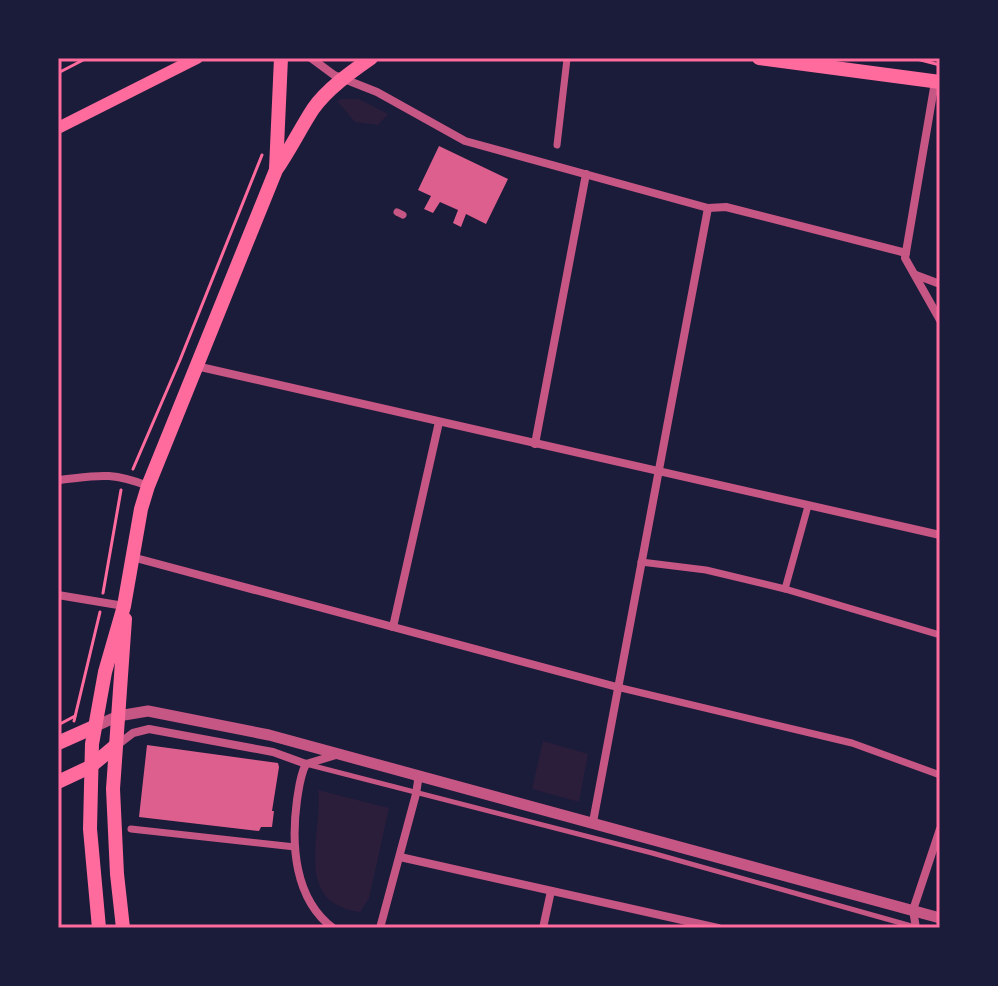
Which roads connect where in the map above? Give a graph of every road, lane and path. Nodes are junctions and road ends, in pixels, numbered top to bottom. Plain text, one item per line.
1 (87, 58) edge
2 (197, 58) edge
3 (281, 58) edge
4 (311, 58) edge
5 (371, 58) edge
6 (759, 58) edge
7 (913, 58) edge
8 (567, 59) edge
9 (940, 65) edge
10 (58, 73) edge
11 (343, 79) junction
12 (938, 82) edge
13 (58, 128) edge
14 (557, 145) dead end
15 (263, 151) dead end
16 (276, 170) junction
17 (586, 174) junction
18 (708, 208) junction
19 (906, 253) junction
20 (916, 275) junction
21 (940, 284) edge
22 (927, 297) junction
23 (940, 320) edge
24 (195, 366) junction
25 (439, 422) junction
26 (535, 444) junction
27 (132, 471) dead end
28 (658, 473) junction
29 (58, 480) edge
30 (148, 486) junction
31 (808, 506) junction
32 (940, 535) edge
33 (132, 557) junction
34 (641, 562) junction
35 (785, 589) junction
36 (58, 595) edge
37 (124, 606) junction
38 (393, 627) junction
39 (940, 635) edge
40 (617, 687) junction
41 (75, 716) dead end
42 (118, 716) junction
43 (58, 725) edge
44 (94, 727) junction
45 (58, 743) edge
46 (115, 746) junction
47 (341, 754) junction
48 (306, 764) junction
49 (90, 767) junction
50 (416, 774) junction
51 (940, 775) edge
52 (58, 782) edge
53 (416, 794) junction
54 (593, 822) junction
55 (131, 829) dead end
56 (940, 829) edge
57 (295, 847) junction
58 (400, 857) junction
59 (551, 891) junction
60 (913, 910) junction
61 (940, 918) edge
62 (99, 928) edge
63 (123, 928) edge
64 (333, 928) edge
65 (380, 928) edge
66 (543, 928) edge
67 (718, 928) edge
68 (917, 928) edge

1 - 10 path
2 - 13 main road
3 - 16 main road
4 - 11 street
5 - 11 main road
6 - 12 main road
7 - 9 path
8 - 14 street
11 - 16 main road
11 - 17 street
12 - 19 street
15 - 27 path
16 - 24 main road
17 - 18 street
17 - 26 street
18 - 19 street
18 - 28 street
19 - 20 street
20 - 21 street
20 - 22 street
21 - 22 street
22 - 23 street
24 - 25 street
24 - 30 main road
25 - 26 street
25 - 38 street
26 - 28 street
28 - 31 street
28 - 34 street
29 - 30 street
30 - 33 main road
31 - 32 street
31 - 35 street
33 - 37 main road
33 - 38 street
34 - 35 street
34 - 40 street
35 - 39 street
36 - 37 street
37 - 42 main road
37 - 44 main road
38 - 40 street
40 - 51 street
40 - 54 street
41 - 43 path
42 - 44 street
42 - 46 main road
42 - 47 street
44 - 45 main road
44 - 49 main road
46 - 48 street
46 - 49 main road
46 - 63 main road
47 - 48 street
47 - 50 street
48 - 53 lane
48 - 57 street
49 - 52 main road
49 - 62 main road
50 - 53 street
50 - 54 street
53 - 58 street
53 - 68 lane
54 - 60 street
55 - 57 street
56 - 60 street
57 - 64 street
58 - 59 street
58 - 65 street
59 - 66 street
59 - 67 street
60 - 61 street
60 - 68 street

